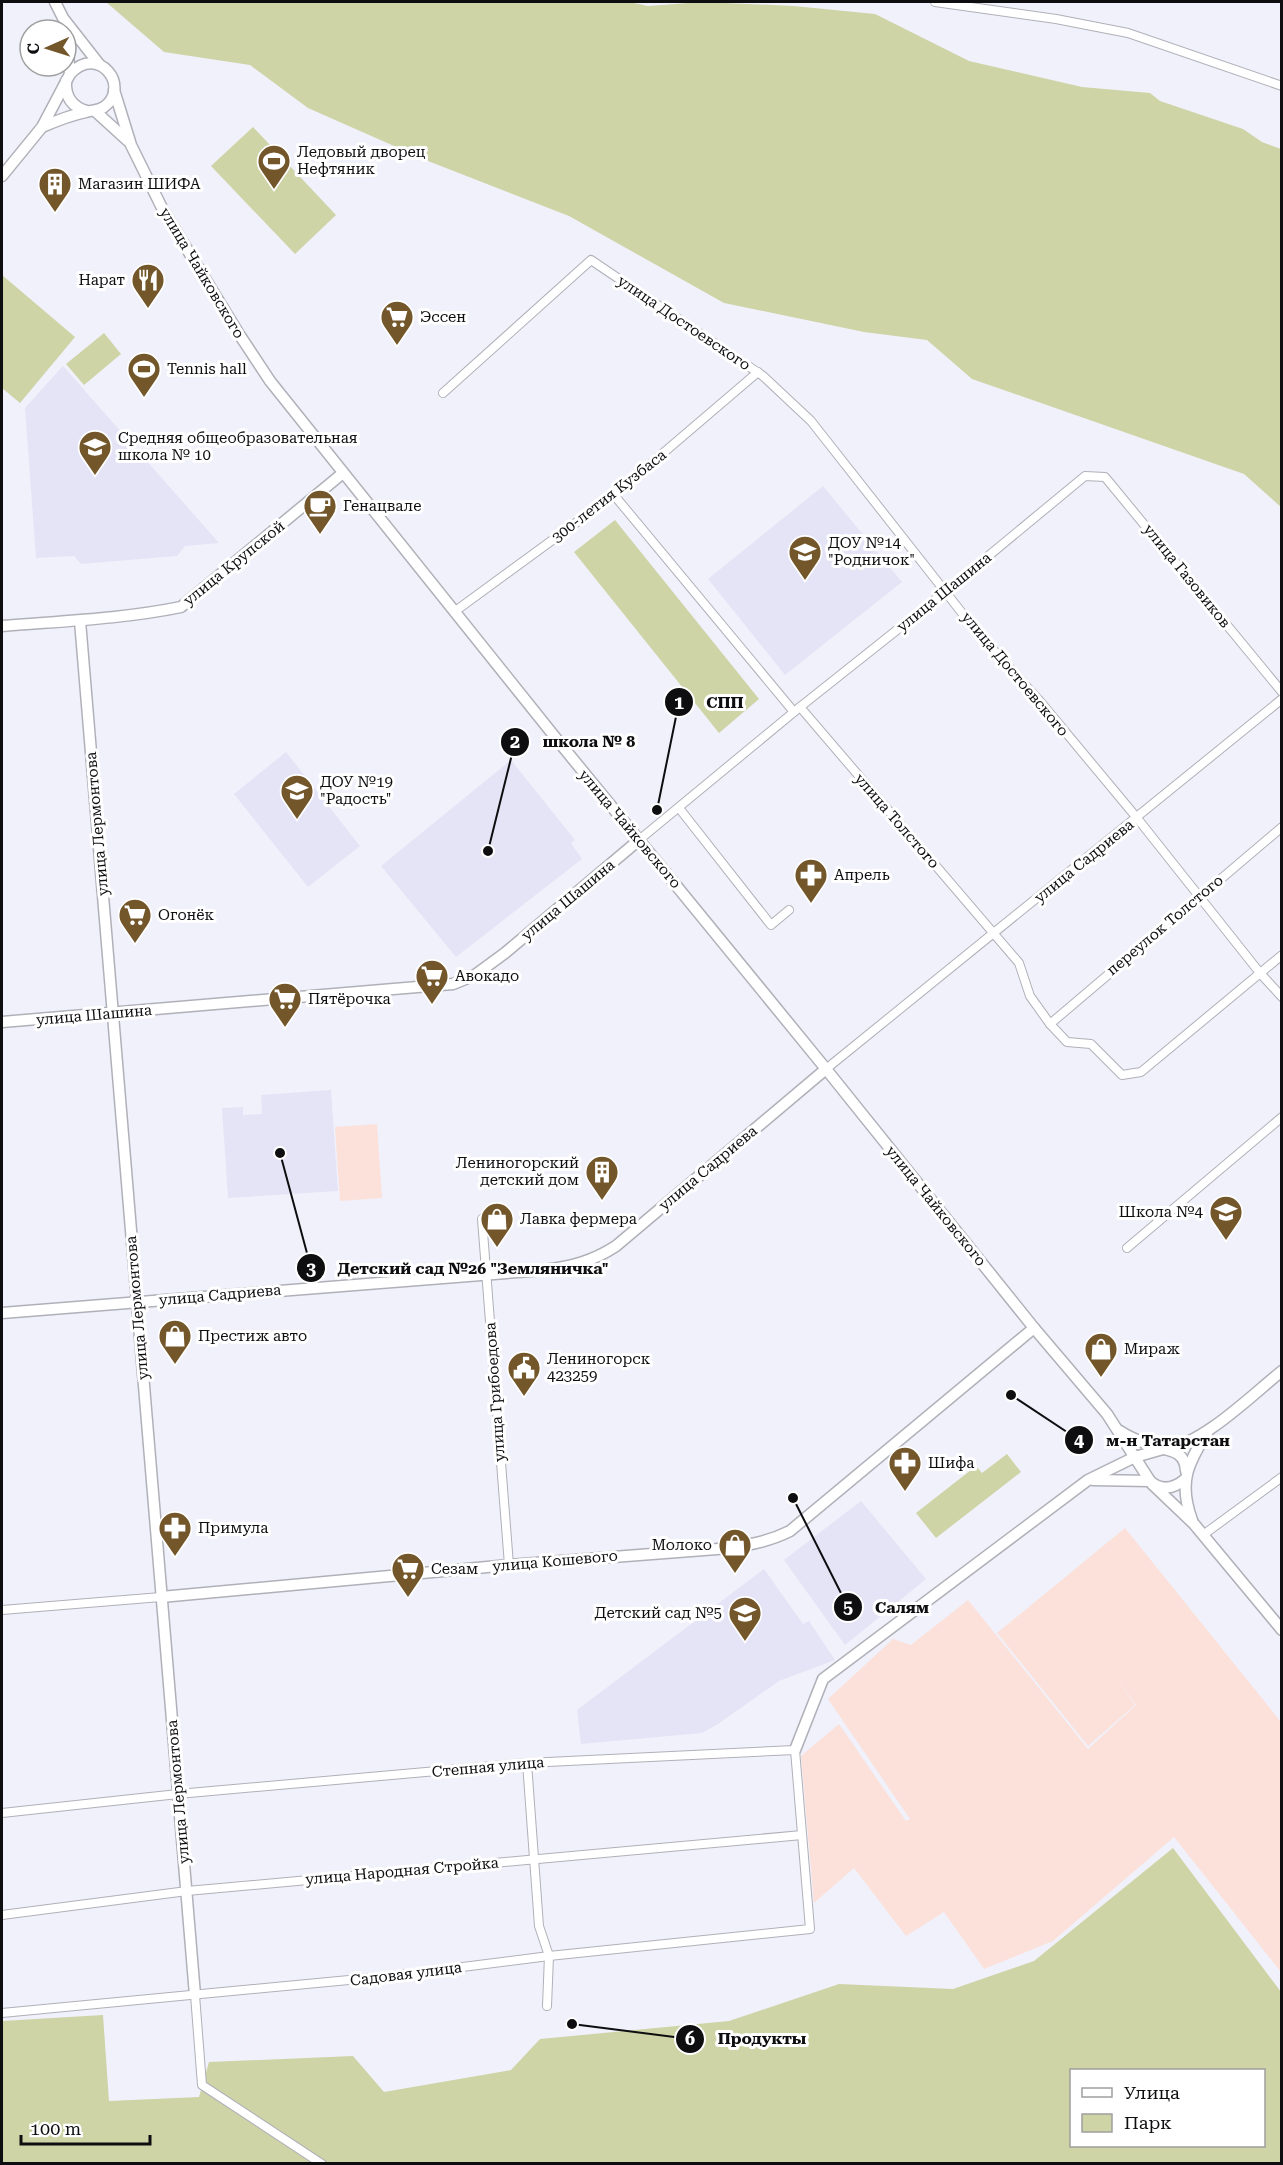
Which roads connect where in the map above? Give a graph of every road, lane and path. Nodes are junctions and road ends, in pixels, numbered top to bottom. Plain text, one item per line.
1 (55, 2) edge
2 (935, 2) edge
3 (63, 18) edge
4 (78, 37) edge
5 (99, 64) junction
6 (78, 68) edge
7 (67, 78) edge
8 (68, 78) edge
9 (1281, 86) edge
10 (114, 90) junction
11 (91, 111) junction
12 (42, 127) junction
13 (130, 144) junction
14 (2, 176) edge
15 (758, 372) junction
16 (443, 393) dead end
17 (343, 473) junction
18 (1085, 476) joint
19 (614, 495) junction
20 (946, 591) junction
21 (454, 612) junction
22 (80, 621) junction
23 (2, 626) edge
24 (1281, 692) edge
25 (1281, 699) edge
26 (797, 709) junction
27 (679, 808) junction
28 (1137, 818) junction
29 (1281, 827) edge
30 (639, 840) junction
31 (1198, 897) junction
32 (789, 910) dead end
33 (994, 934) junction
34 (1281, 955) edge
35 (1260, 973) junction
36 (1281, 997) edge
37 (112, 1013) junction
38 (2, 1023) edge
39 (1050, 1024) junction
40 (826, 1069) junction
41 (1281, 1117) edge
42 (482, 1219) dead end
43 (1127, 1248) dead end
44 (488, 1273) junction
45 (136, 1302) junction
46 (2, 1313) edge
47 (1034, 1328) junction
48 (1281, 1371) edge
49 (1118, 1429) junction
50 (1210, 1429) junction
51 (1165, 1449) junction
52 (1135, 1457) junction
53 (1185, 1477) junction
54 (1281, 1477) edge
55 (1089, 1480) junction
56 (1151, 1482) junction
57 (1194, 1524) junction
58 (1203, 1535) junction
59 (509, 1565) junction
60 (161, 1597) junction
61 (2, 1610) edge
62 (1281, 1630) edge
63 (795, 1750) junction
64 (526, 1763) junction
65 (178, 1794) junction
66 (2, 1813) edge
67 (802, 1836) junction
68 (535, 1859) junction
69 (186, 1891) junction
70 (2, 1915) edge
71 (549, 1956) junction
72 (195, 1995) junction
73 (548, 2006) dead end
74 (2, 2013) edge
75 (322, 2163) edge

1 - 3 street
2 - 9 street
4 - 5 street
5 - 6 street
5 - 10 street
7 - 12 street
8 - 11 street
10 - 11 street
10 - 13 street, улица Чайковского
11 - 12 street
11 - 13 street
12 - 14 street
13 - 17 street, улица Чайковского
15 - 16 street, улица Достоевского
15 - 19 street, 300-летия Кузбаса
15 - 20 street, улица Достоевского
17 - 21 street, улица Чайковского
17 - 22 street, улица Крупской
18 - 20 street, улица Шашина
18 - 24 street, улица Газовиков
19 - 21 street, 300-летия Кузбаса
19 - 26 street, улица Толстого
20 - 26 street, улица Шашина
20 - 28 street, улица Достоевского
21 - 30 street, улица Чайковского
22 - 23 street, улица Крупской
22 - 37 street, улица Лермонтова
25 - 28 street, улица Садриева
26 - 27 street, улица Шашина
26 - 33 street, улица Толстого
27 - 30 street, улица Шашина
27 - 32 street
28 - 31 street, улица Достоевского
28 - 33 street, улица Садриева
29 - 31 street, переулок Толстого
30 - 37 street, улица Шашина
30 - 40 street, улица Чайковского
31 - 35 street, улица Достоевского
31 - 39 street, переулок Толстого
33 - 39 street, улица Толстого
33 - 40 street, улица Садриева
34 - 35 street
35 - 36 street, улица Достоевского
35 - 39 street, улица Толстого
37 - 38 street, улица Шашина
37 - 45 street, улица Лермонтова
40 - 44 street, улица Садриева
40 - 47 street, улица Чайковского
41 - 43 street
42 - 44 street, улица Грибоедова
44 - 45 street, улица Садриева
44 - 59 street, улица Грибоедова
45 - 46 street, улица Садриева
45 - 60 street, улица Лермонтова
47 - 49 street, улица Чайковского
47 - 59 street, улица Кошевого
48 - 50 street
49 - 51 street
49 - 52 street, улица Чайковского
50 - 51 street
50 - 53 street
51 - 52 street
51 - 53 street
51 - 56 street
52 - 55 street
52 - 56 street, улица Чайковского
53 - 56 street
53 - 57 street
54 - 58 street
55 - 56 street
55 - 63 street
56 - 57 street, улица Чайковского
57 - 58 street, улица Чайковского
58 - 62 street, улица Чайковского
59 - 60 street, улица Кошевого
60 - 61 street, улица Кошевого
60 - 65 street, улица Лермонтова
63 - 64 street, Степная улица
63 - 67 street
64 - 65 street, Степная улица
64 - 68 street
65 - 66 street, Степная улица
65 - 69 street, улица Лермонтова
67 - 68 street, улица Народная Стройка
67 - 71 street, Садовая улица
68 - 69 street, улица Народная Стройка
68 - 71 street
69 - 70 street, улица Народная Стройка
69 - 72 street, улица Лермонтова
71 - 72 street, Садовая улица
71 - 73 street
72 - 74 street, Садовая улица
72 - 75 street

